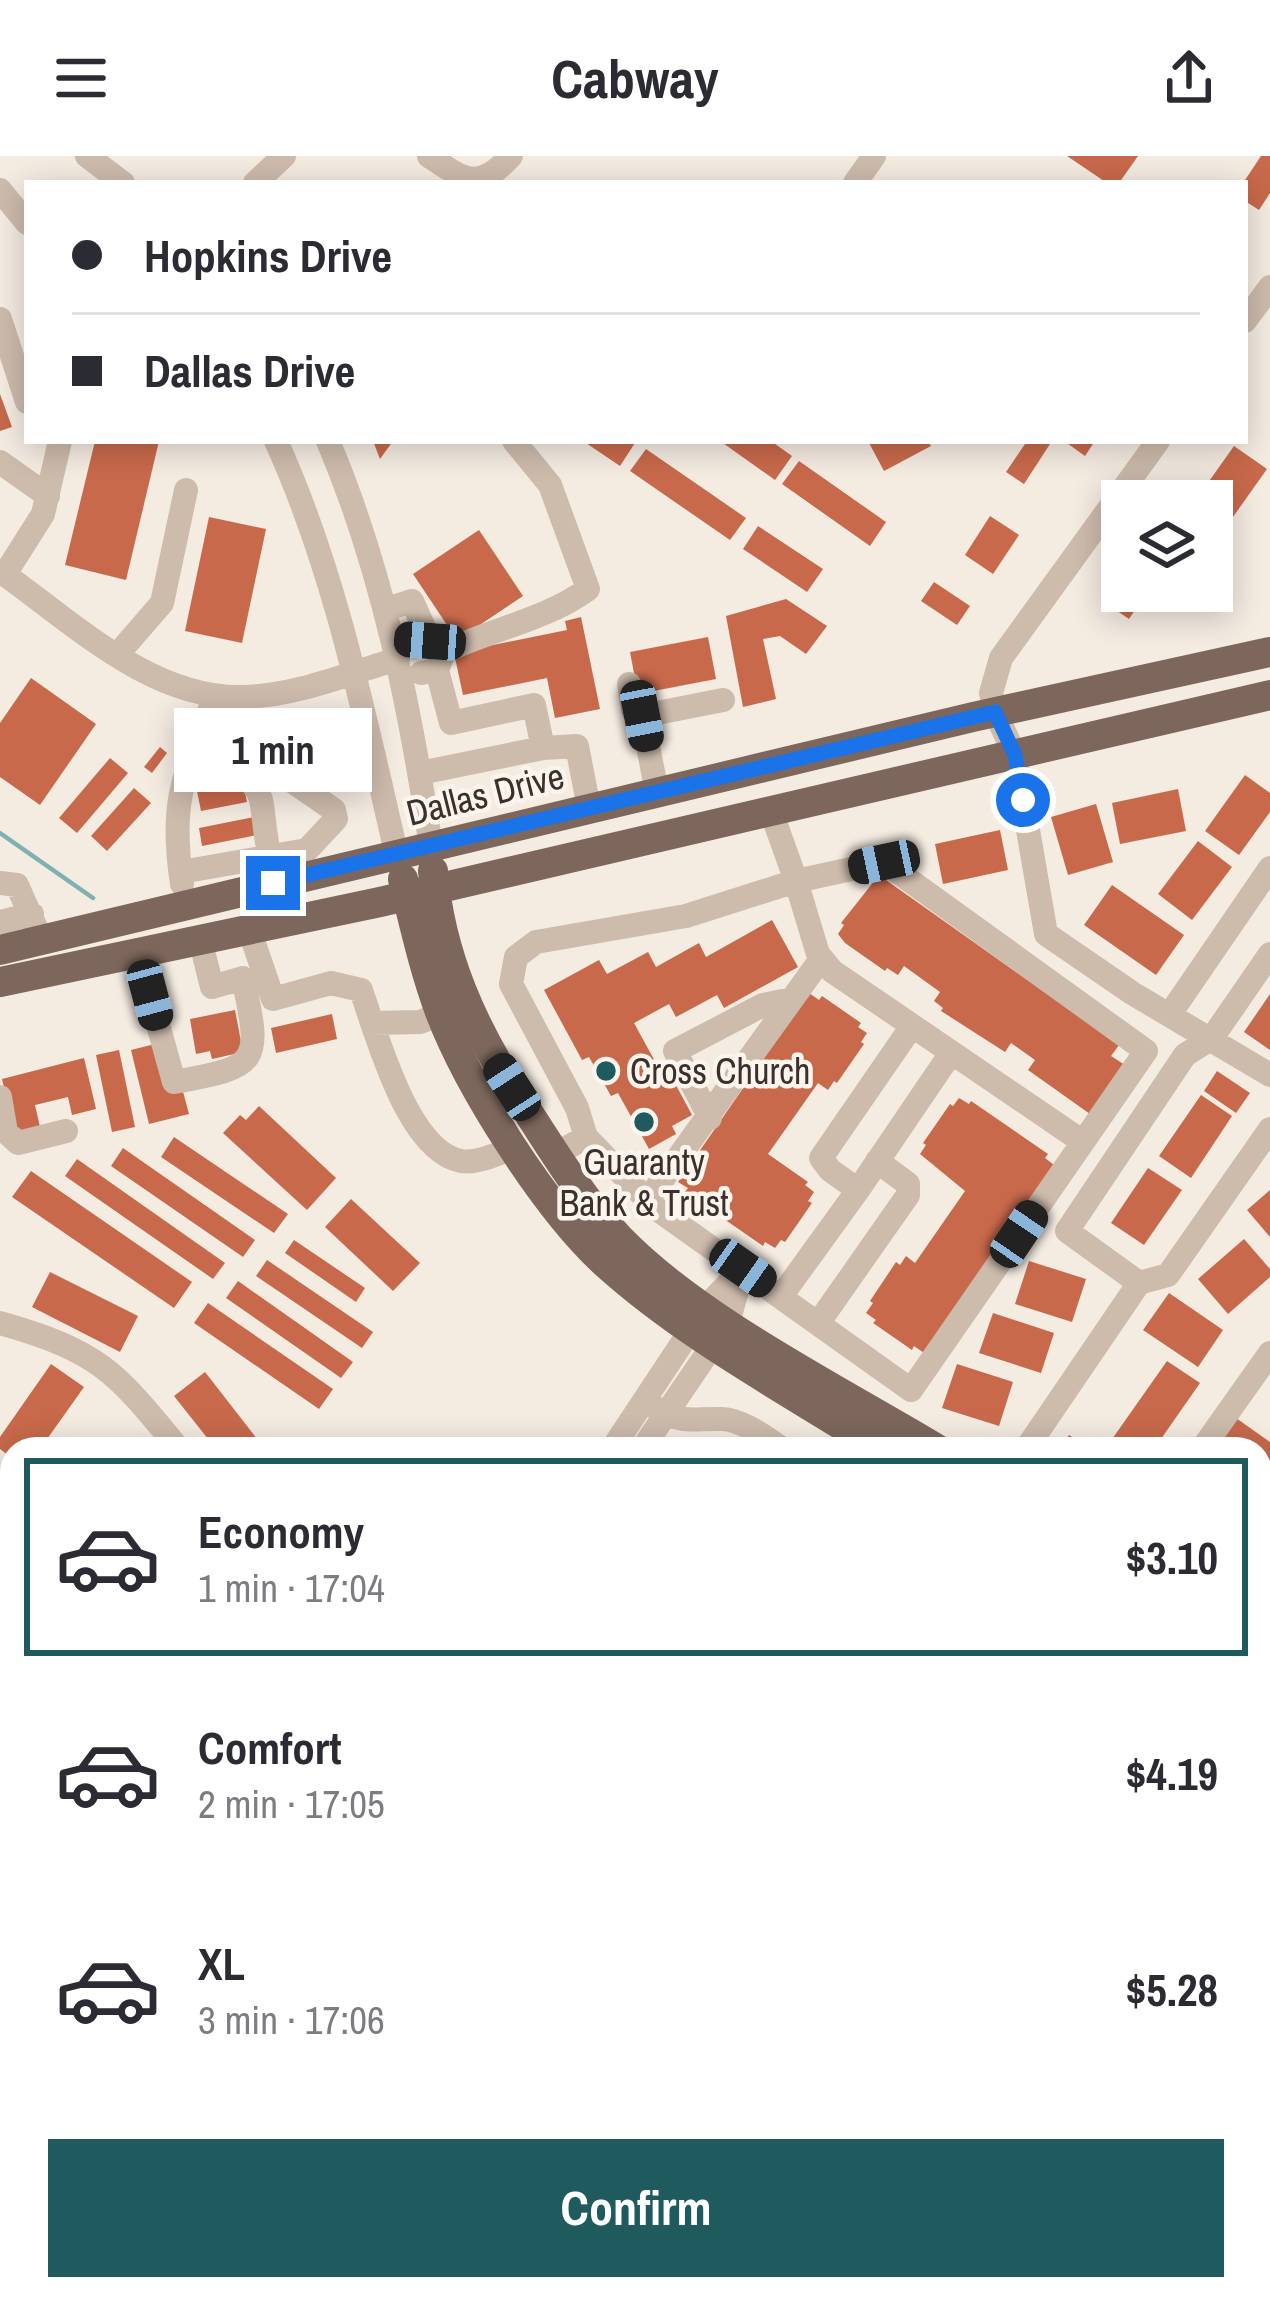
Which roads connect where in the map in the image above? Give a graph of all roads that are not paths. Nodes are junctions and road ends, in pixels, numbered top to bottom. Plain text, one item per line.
1 (87, 156) edge
2 (429, 156) edge
3 (511, 156) edge
4 (278, 157) edge
5 (119, 180) edge
6 (258, 180) edge
7 (468, 180) edge
8 (476, 180) edge
9 (0, 190) edge
10 (24, 219) edge
11 (1270, 287) edge
12 (1248, 317) edge
13 (0, 319) edge
14 (24, 393) edge
15 (59, 444) edge
16 (277, 444) edge
17 (329, 444) edge
18 (516, 444) edge
19 (1156, 444) edge
20 (0, 463) edge
21 (186, 490) dead end
22 (49, 496) junction
23 (3, 572) edge
24 (387, 609) junction
25 (1270, 652) edge
26 (437, 654) junction
27 (117, 655) junction
28 (398, 658) junction
29 (353, 672) junction
30 (629, 683) dead end
31 (1270, 695) edge
32 (214, 696) junction
33 (723, 700) dead end
34 (995, 712) junction
35 (642, 716) junction
36 (205, 721) junction
37 (452, 723) junction
38 (883, 741) junction
39 (543, 748) junction
40 (194, 750) junction
41 (1015, 755) junction
42 (459, 764) junction
43 (420, 773) junction
44 (657, 792) junction
45 (589, 808) junction
46 (771, 812) junction
47 (431, 847) junction
48 (397, 856) junction
49 (1270, 868) edge
50 (273, 869) junction
51 (181, 872) junction
52 (796, 881) junction
53 (0, 883) edge
54 (420, 891) junction
55 (184, 904) junction
56 (249, 929) junction
57 (18, 934) edge
58 (200, 939) junction
59 (138, 953) junction
60 (1270, 954) edge
61 (821, 959) junction
62 (254, 976) junction
63 (12, 980) edge
64 (792, 999) junction
65 (441, 1014) junction
66 (1170, 1014) junction
67 (372, 1024) junction
68 (911, 1026) junction
69 (1212, 1038) junction
70 (951, 1053) junction
71 (1270, 1075) edge
72 (0, 1097) edge
73 (710, 1118) junction
74 (1270, 1129) edge
75 (66, 1131) dead end
76 (586, 1137) junction
77 (1083, 1142) junction
78 (515, 1147) junction
79 (556, 1154) junction
80 (878, 1161) junction
81 (858, 1190) junction
82 (647, 1201) junction
83 (743, 1268) junction
84 (1139, 1282) junction
85 (782, 1295) junction
86 (819, 1322) junction
87 (0, 1323) edge
88 (710, 1325) junction
89 (1270, 1353) edge
90 (655, 1407) junction
91 (169, 1437) edge
92 (624, 1437) edge
93 (646, 1437) edge
94 (761, 1437) edge
95 (864, 1437) edge
96 (915, 1437) edge
97 (1034, 1437) edge
98 (1210, 1437) edge

1 - 5 street
2 - 7 street
3 - 8 street
4 - 6 street
9 - 10 street
11 - 12 street
13 - 14 street
15 - 22 street
16 - 29 street
17 - 24 street
18 - 26 street
19 - 34 street
20 - 22 street
21 - 27 street
22 - 23 street
23 - 27 street
24 - 26 street
24 - 28 street
25 - 34 main road, Dallas Drive
26 - 28 street
26 - 28 street
26 - 37 street
27 - 32 street
28 - 29 street
28 - 43 street
29 - 32 street
29 - 48 street
30 - 35 street
31 - 41 main road
32 - 36 street
33 - 35 street
34 - 38 main road, Dallas Drive
34 - 41 street
35 - 44 street
36 - 40 street
36 - 50 street
37 - 39 street
37 - 42 street
38 - 44 main road, Dallas Drive
38 - 46 main road
39 - 42 street
39 - 45 street
40 - 50 street
40 - 51 street
41 - 46 main road
41 - 66 street
42 - 43 street
43 - 47 street
44 - 45 main road, Dallas Drive
45 - 47 main road, Dallas Drive
46 - 52 street
46 - 54 main road
47 - 48 main road, Dallas Drive
47 - 54 main road
48 - 50 main road, Dallas Drive
48 - 54 main road
49 - 66 street
50 - 51 street
50 - 55 main road, Dallas Drive
51 - 55 street
52 - 61 street
52 - 76 street
52 - 77 street
53 - 57 street
54 - 56 main road
54 - 65 main road
54 - 79 main road
55 - 57 main road, Dallas Drive
56 - 58 main road
56 - 62 street
57 - 63 main road
58 - 59 main road
58 - 62 street
59 - 62 street
59 - 63 main road
60 - 69 street
61 - 64 street
61 - 68 street
62 - 67 street
64 - 73 street
64 - 73 street
65 - 67 street
65 - 78 main road
66 - 69 street
67 - 78 street
68 - 70 street
68 - 81 street
69 - 71 street
69 - 84 street
70 - 77 street
70 - 80 street
72 - 75 street
73 - 82 street
74 - 84 street
76 - 79 street
76 - 82 street
77 - 86 street
78 - 88 main road
79 - 88 main road
80 - 81 street
80 - 86 street
81 - 85 street
82 - 83 street
83 - 85 street
83 - 88 street
84 - 97 street
85 - 86 street
87 - 91 street
88 - 90 street
88 - 95 main road
88 - 96 main road
89 - 98 street
90 - 92 street
90 - 93 street
90 - 94 street

